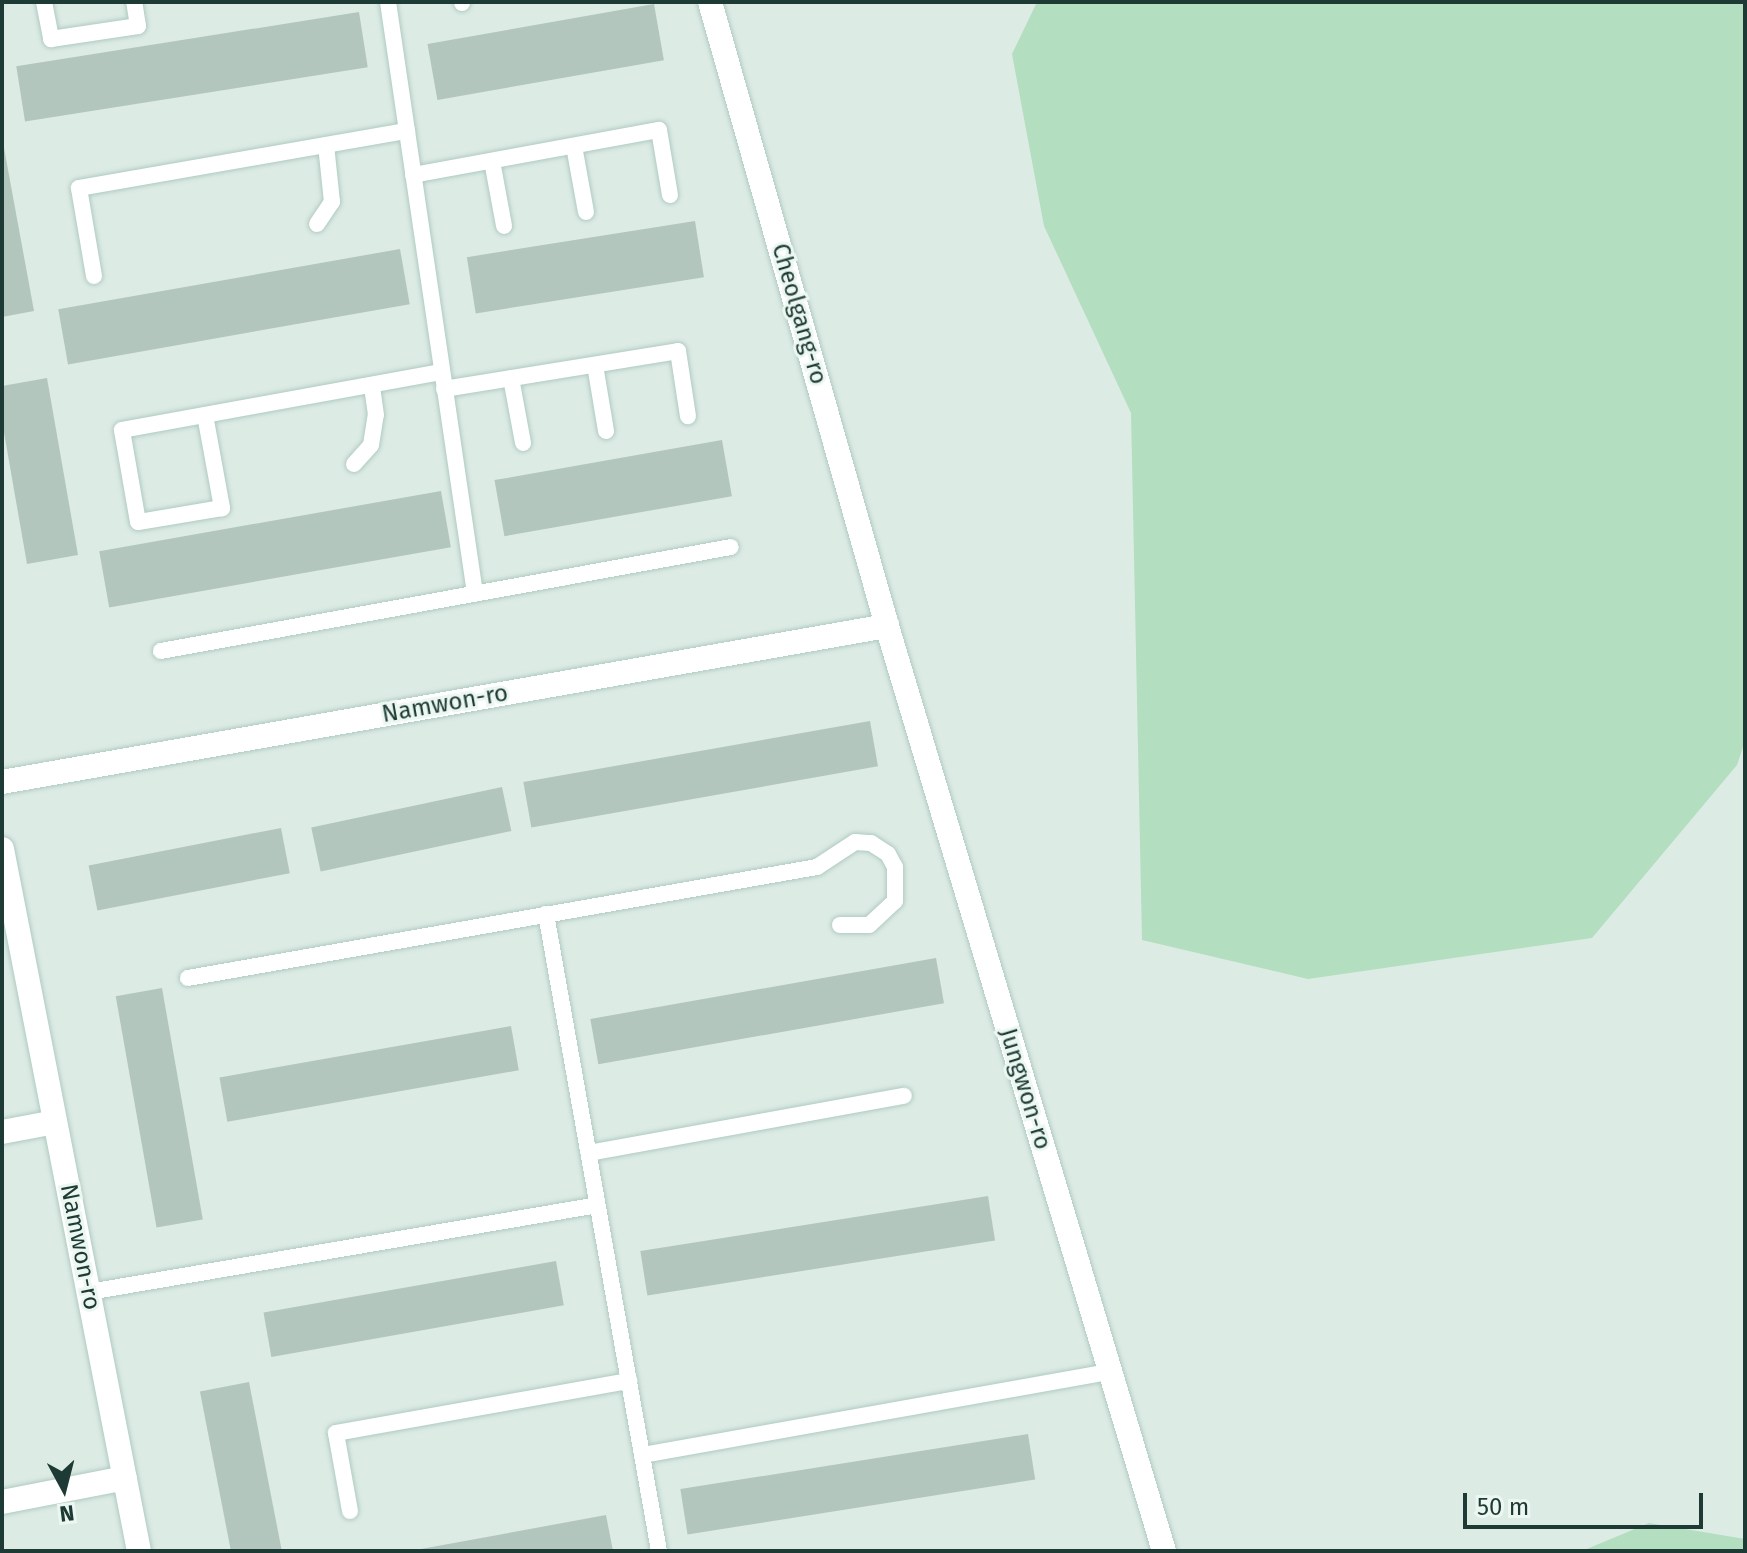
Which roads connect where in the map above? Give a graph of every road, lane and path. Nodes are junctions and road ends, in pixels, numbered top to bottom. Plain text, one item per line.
1 (44, 2) edge
2 (134, 2) edge
3 (388, 2) edge
4 (710, 2) edge
5 (407, 131) junction
6 (326, 145) junction
7 (574, 146) junction
8 (492, 161) junction
9 (413, 175) junction
10 (670, 195) dead end
11 (586, 212) dead end
12 (317, 224) dead end
13 (504, 226) dead end
14 (94, 276) dead end
15 (595, 365) junction
16 (441, 372) junction
17 (511, 378) junction
18 (372, 385) junction
19 (444, 389) junction
20 (205, 415) junction
21 (688, 416) dead end
22 (606, 431) dead end
23 (523, 443) dead end
24 (354, 464) dead end
25 (731, 547) dead end
26 (475, 593) junction
27 (887, 626) junction
28 (161, 651) dead end
29 (2, 782) edge
30 (2, 849) edge
31 (546, 914) junction
32 (840, 925) dead end
33 (188, 978) dead end
34 (904, 1096) dead end
35 (55, 1122) junction
36 (2, 1132) edge
37 (589, 1153) junction
38 (598, 1205) junction
39 (89, 1292) junction
40 (1110, 1372) junction
41 (629, 1381) junction
42 (643, 1455) junction
43 (125, 1478) junction
44 (2, 1502) edge
45 (350, 1511) dead end
46 (139, 1551) edge
47 (659, 1551) edge
48 (1164, 1551) edge

1 - 2 lane
3 - 5 lane
4 - 27 street, Cheolgang-ro
5 - 6 lane
5 - 9 lane
6 - 12 lane
6 - 14 lane
7 - 8 lane
7 - 10 lane
7 - 11 lane
8 - 9 lane
8 - 13 lane
9 - 16 lane
15 - 17 lane
15 - 21 lane
15 - 22 lane
16 - 18 lane
16 - 19 lane
17 - 19 lane
17 - 23 lane
18 - 20 lane
18 - 24 lane
19 - 26 lane
20 - 20 lane
25 - 26 lane
26 - 28 lane
27 - 29 street, Namwon-ro
27 - 40 street, Jungwon-ro
30 - 35 street, Namwon-ro
31 - 32 lane
31 - 33 lane
31 - 37 lane
34 - 37 lane
35 - 36 street
35 - 39 street, Namwon-ro
37 - 38 lane
38 - 39 lane
38 - 41 lane
39 - 43 street, Namwon-ro
40 - 42 lane
40 - 48 street, Jungwon-ro
41 - 42 lane
41 - 45 lane
42 - 47 lane
43 - 44 street
43 - 46 street, Namwon-ro

